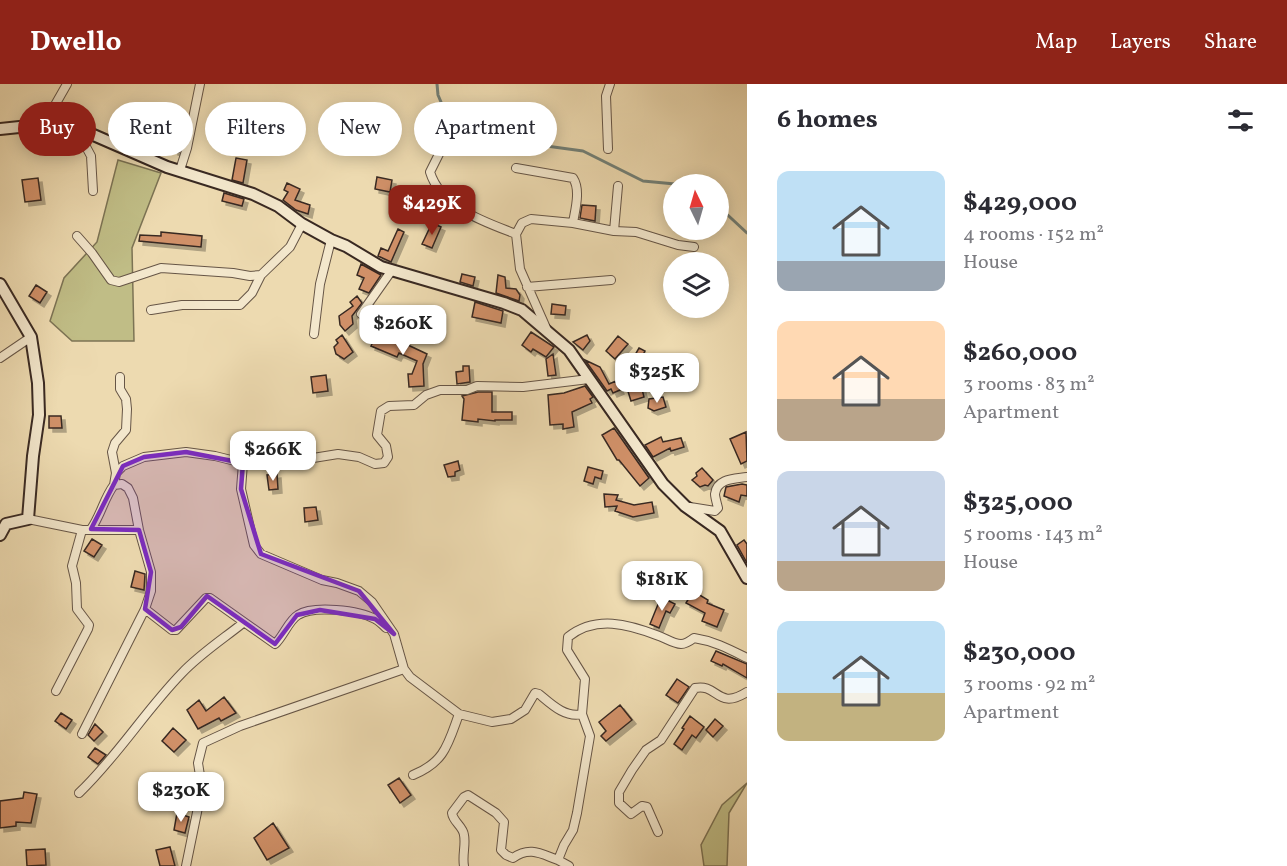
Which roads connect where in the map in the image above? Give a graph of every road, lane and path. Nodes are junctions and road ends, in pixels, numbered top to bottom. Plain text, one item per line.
1 (67, 84) edge
2 (200, 84) edge
3 (610, 84) edge
4 (57, 102) edge
5 (18, 127) edge
6 (0, 129) edge
7 (96, 136) edge
8 (608, 149) dead end
9 (91, 156) edge
10 (438, 156) edge
11 (516, 168) dead end
12 (180, 170) junction
13 (618, 186) dead end
14 (93, 191) dead end
15 (573, 223) junction
16 (302, 224) junction
17 (614, 231) junction
18 (516, 234) junction
19 (77, 236) dead end
20 (331, 240) junction
21 (694, 247) dead end
22 (392, 270) junction
23 (261, 275) junction
24 (611, 280) dead end
25 (0, 284) edge
26 (527, 287) junction
27 (151, 310) dead end
28 (360, 314) dead end
29 (548, 331) junction
30 (314, 334) dead end
31 (31, 337) junction
32 (0, 358) edge
33 (120, 377) dead end
34 (589, 379) junction
35 (243, 463) junction
36 (116, 474) junction
37 (747, 477) edge
38 (114, 485) junction
39 (686, 506) junction
40 (28, 519) junction
41 (3, 521) edge
42 (91, 529) junction
43 (82, 530) junction
44 (139, 530) junction
45 (0, 535) edge
46 (747, 578) edge
47 (146, 609) junction
48 (243, 623) junction
49 (394, 634) junction
50 (747, 658) edge
51 (404, 669) junction
52 (56, 691) dead end
53 (747, 692) edge
54 (459, 714) junction
55 (582, 714) junction
56 (82, 735) dead end
57 (413, 775) dead end
58 (78, 793) dead end
59 (658, 832) dead end
60 (558, 860) junction
61 (512, 862) edge
62 (186, 866) edge
63 (464, 866) edge
64 (569, 866) edge

1 - 4 street
2 - 12 street
3 - 8 street
5 - 6 street
7 - 12 street
9 - 14 street
10 - 18 street
11 - 15 street
12 - 16 street
13 - 17 street
15 - 17 street
15 - 18 street
16 - 20 street
16 - 23 street
17 - 21 street
18 - 26 street
19 - 23 street
20 - 22 street
20 - 30 street
22 - 28 street
22 - 29 street
23 - 27 street
24 - 26 street
25 - 31 street
26 - 29 street
29 - 34 street
31 - 32 street
31 - 40 street
33 - 36 street
34 - 35 street
34 - 39 street
35 - 36 street
35 - 49 street
36 - 38 street
37 - 39 street
38 - 42 street
38 - 44 street
39 - 46 street
40 - 41 street
40 - 43 street
41 - 45 street
42 - 43 street
42 - 44 street
43 - 52 street
44 - 47 street
47 - 48 street
47 - 56 street
48 - 49 street
48 - 58 street
49 - 51 street
50 - 55 street
51 - 54 street
51 - 62 street
53 - 59 street
54 - 55 street
54 - 57 street
55 - 60 street
60 - 61 street
60 - 64 street
61 - 63 street

